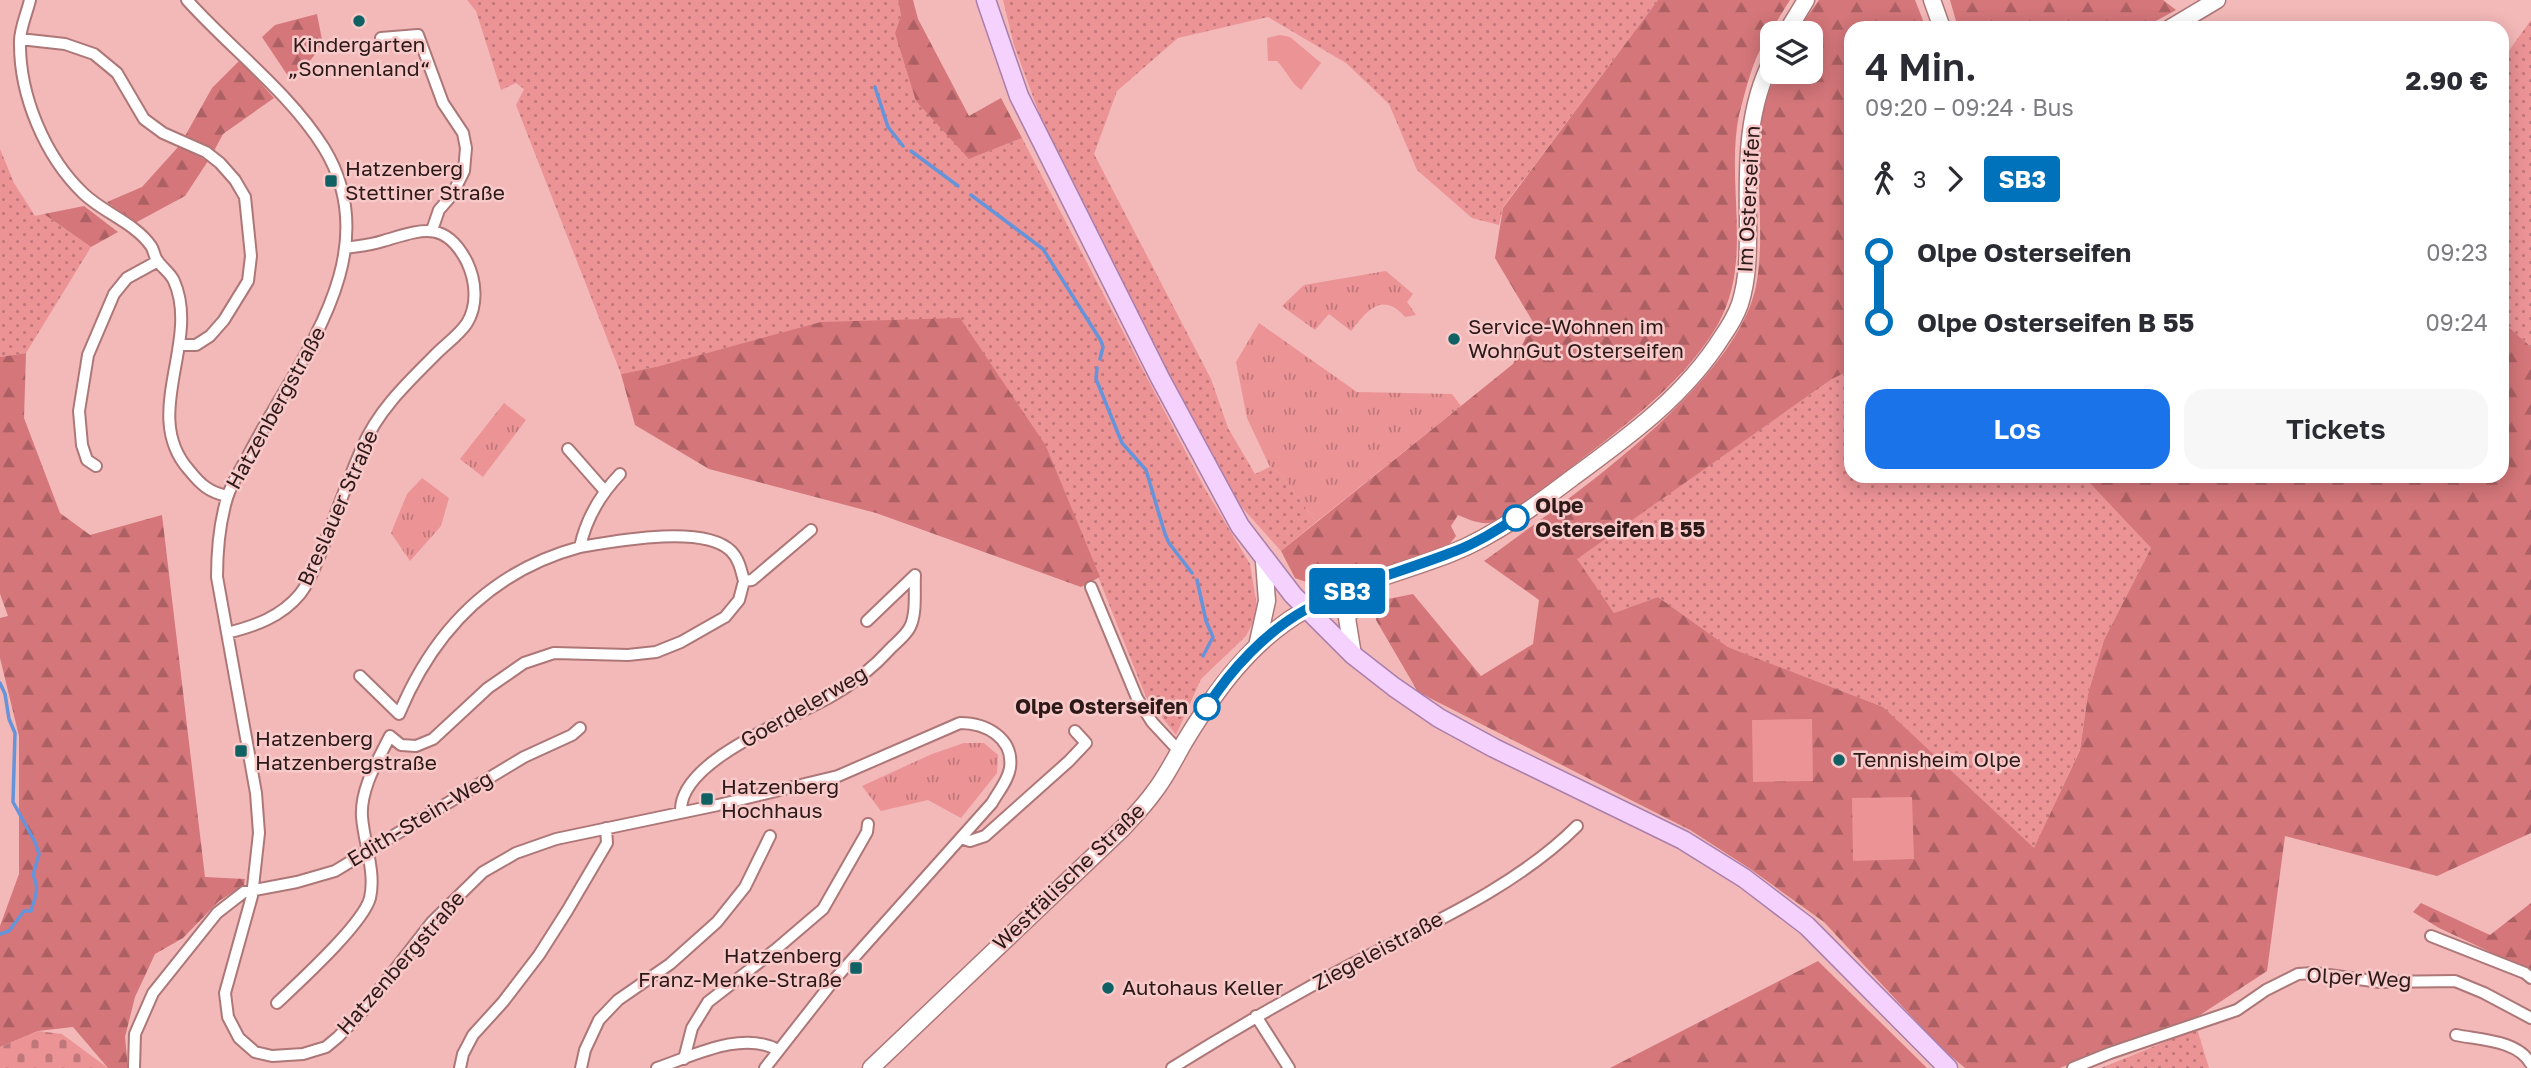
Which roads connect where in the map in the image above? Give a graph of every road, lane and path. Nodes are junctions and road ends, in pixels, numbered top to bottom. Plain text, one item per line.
1 (30, 0) edge
2 (187, 0) edge
3 (986, 0) edge
4 (1806, 0) edge
5 (1933, 0) edge
6 (2217, 0) edge
7 (1793, 21) edge
8 (1940, 21) edge
9 (2182, 21) edge
10 (381, 38) dead end
11 (20, 39) junction
12 (1760, 84) edge
13 (432, 229) junction
14 (346, 248) junction
15 (158, 261) junction
16 (179, 345) junction
17 (568, 449) dead end
18 (96, 466) dead end
19 (620, 474) dead end
20 (604, 491) junction
21 (227, 496) junction
22 (811, 530) dead end
23 (580, 547) junction
24 (1264, 561) junction
25 (744, 581) junction
26 (1363, 584) junction
27 (1091, 587) dead end
28 (1306, 610) junction
29 (867, 621) dead end
30 (227, 633) junction
31 (1258, 646) junction
32 (1353, 655) junction
33 (360, 676) dead end
34 (399, 714) junction
35 (580, 728) dead end
36 (1075, 731) dead end
37 (390, 736) junction
38 (1179, 751) junction
39 (681, 812) junction
40 (868, 824) dead end
41 (1577, 826) dead end
42 (606, 828) junction
43 (770, 836) dead end
44 (961, 838) junction
45 (367, 850) junction
46 (252, 890) junction
47 (2431, 936) dead end
48 (2531, 978) edge
49 (277, 1003) dead end
50 (1256, 1016) junction
51 (2531, 1017) edge
52 (2456, 1035) dead end
53 (778, 1050) junction
54 (684, 1059) junction
55 (2531, 1064) edge
56 (134, 1068) edge
57 (460, 1068) edge
58 (581, 1068) edge
59 (657, 1068) edge
60 (765, 1068) edge
61 (871, 1068) edge
62 (1172, 1068) edge
63 (1289, 1068) edge
64 (1948, 1068) edge
65 (2073, 1068) edge

1 - 11 street
2 - 14 street, Hatzenbergstraße
3 - 24 main road
4 - 7 street
5 - 8 street
6 - 9 street
10 - 13 street
11 - 15 street
11 - 16 street
12 - 26 street, Im Osterseifen
13 - 14 street
13 - 30 street, Breslauer Straße
14 - 21 street, Hatzenbergstraße
15 - 16 street
15 - 18 street
16 - 21 street
17 - 20 street
19 - 20 street
20 - 23 street
21 - 30 street, Hatzenbergstraße
22 - 25 street
23 - 25 street
23 - 34 street
24 - 28 main road
24 - 31 street
25 - 37 street
26 - 28 street, Im Osterseifen
26 - 32 street
27 - 38 street
28 - 31 street, Westfälische Straße
28 - 32 main road
29 - 39 street, Goerdelerweg
30 - 46 street, Hatzenbergstraße
31 - 38 street, Westfälische Straße
32 - 64 main road
33 - 34 street
34 - 37 street
35 - 45 street, Edith-Stein-Weg
36 - 44 street
37 - 45 street
38 - 61 street, Westfälische Straße
39 - 42 street, Hatzenbergstraße
39 - 44 street, Hatzenbergstraße
40 - 54 street
41 - 50 street, Ziegeleistraße
42 - 46 street, Hatzenbergstraße
42 - 57 street
43 - 58 street
44 - 53 street, Hatzenbergstraße
45 - 46 street, Edith-Stein-Weg
45 - 49 street
46 - 56 street
47 - 48 street
50 - 62 street, Ziegeleistraße
50 - 63 street
51 - 65 street, Olper Weg
52 - 55 street
53 - 54 street
53 - 60 street, Hatzenbergstraße
54 - 59 street

